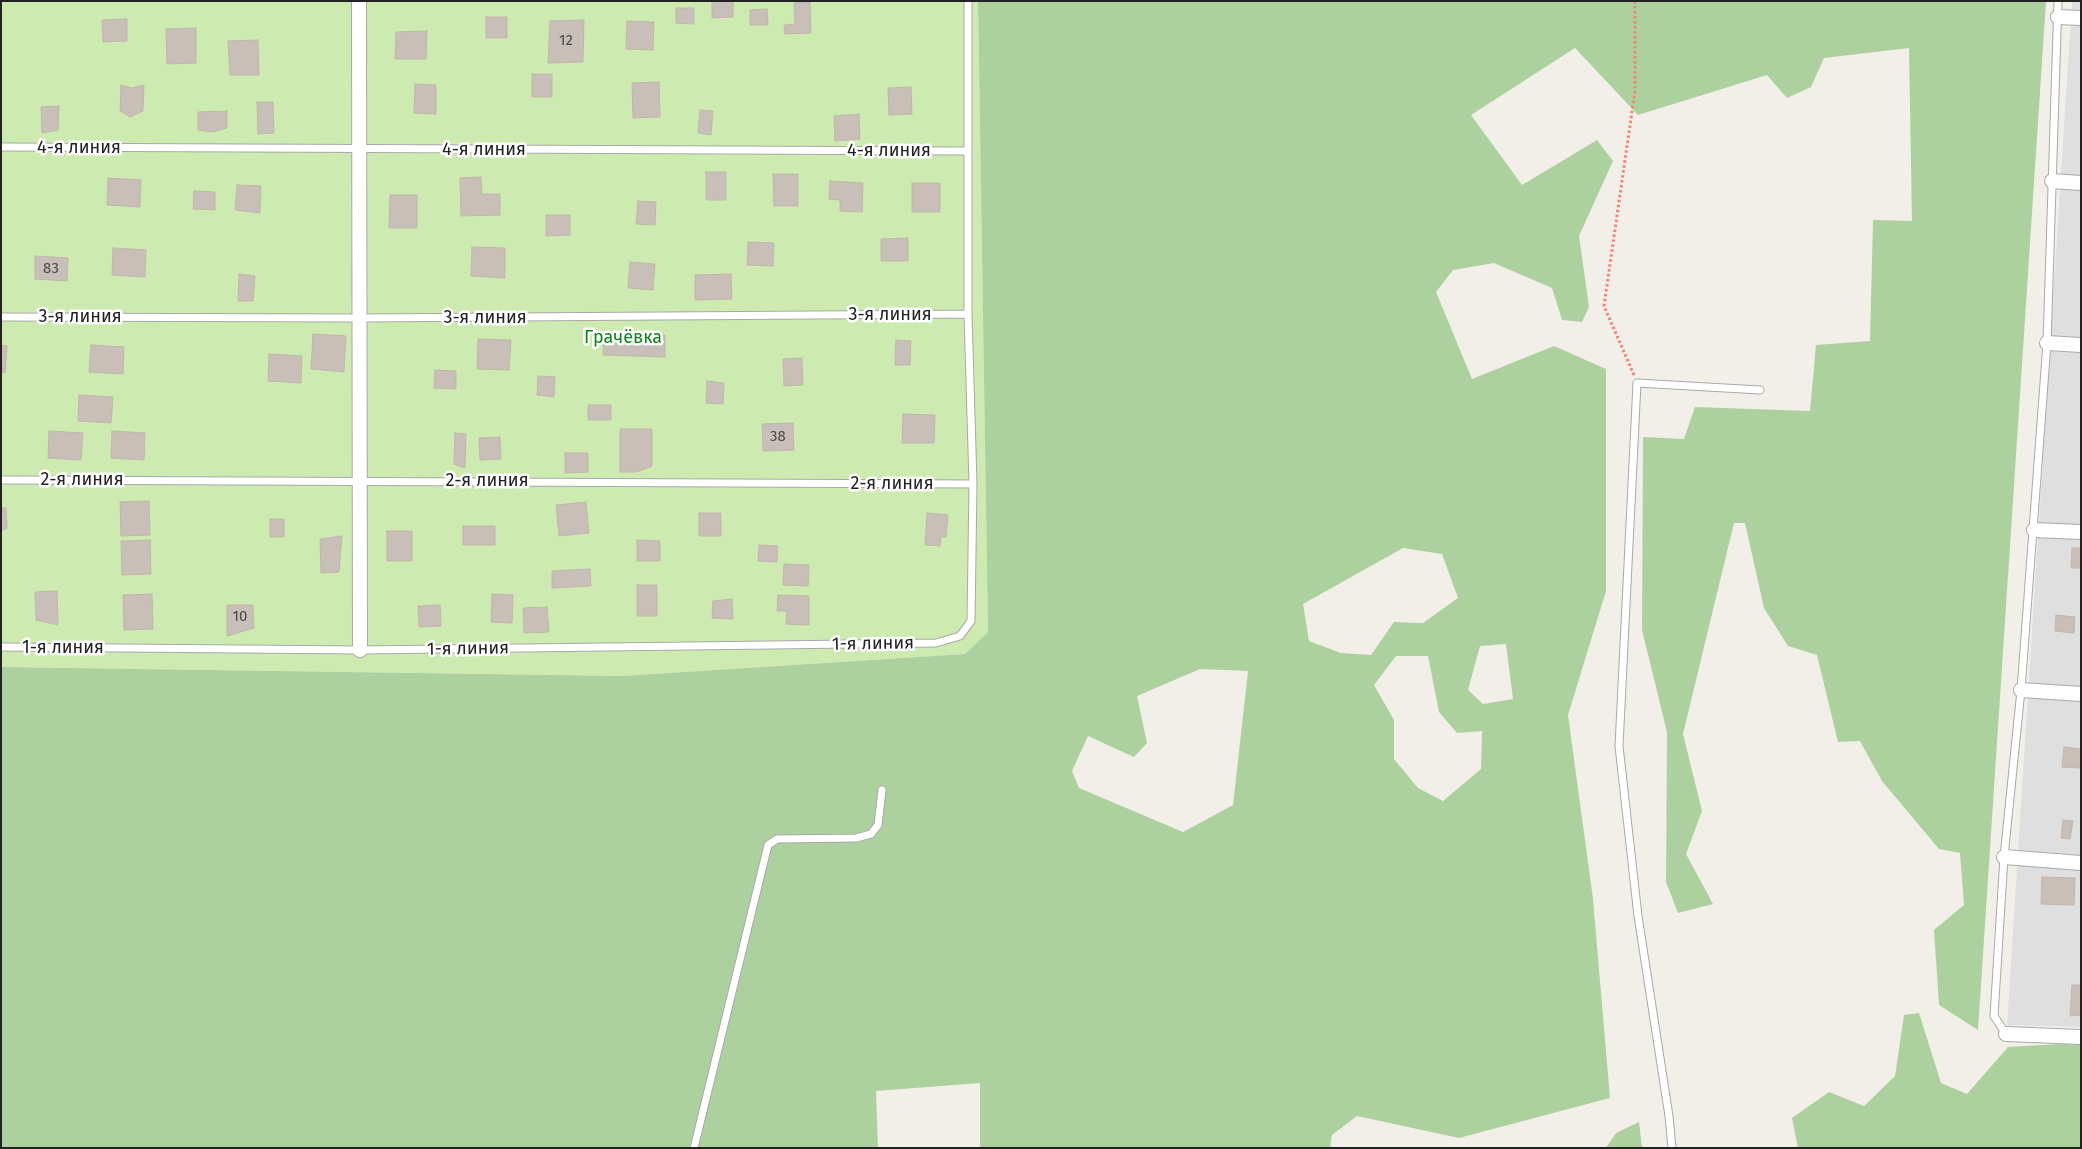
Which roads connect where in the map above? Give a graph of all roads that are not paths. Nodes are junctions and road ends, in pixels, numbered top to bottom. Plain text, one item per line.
1 (359, 1) edge
2 (968, 1) edge
3 (2058, 1) edge
4 (2058, 17) junction
5 (2081, 18) edge
6 (1, 147) edge
7 (358, 150) junction
8 (968, 151) junction
9 (2052, 182) junction
10 (2081, 183) edge
11 (968, 314) junction
12 (1, 317) edge
13 (359, 318) junction
14 (2047, 343) junction
15 (2081, 345) edge
16 (1760, 390) dead end
17 (1, 480) edge
18 (358, 481) junction
19 (973, 484) junction
20 (2034, 530) junction
21 (2081, 532) edge
22 (1, 648) edge
23 (360, 650) junction
24 (2022, 690) junction
25 (2081, 694) edge
26 (882, 790) dead end
27 (2004, 856) junction
28 (2081, 863) edge
29 (2006, 1034) joint
30 (2081, 1037) edge
31 (694, 1148) edge
32 (1672, 1148) edge

1 - 7 street
2 - 8 lane, 1-я линия
3 - 4 lane
4 - 5 street
4 - 9 lane
6 - 7 lane, 4-я линия
7 - 8 lane, 4-я линия
7 - 13 street
8 - 11 lane, 1-я линия
9 - 10 street
9 - 14 lane
11 - 13 lane, 3-я линия
11 - 19 lane, 1-я линия
12 - 13 lane, 3-я линия
13 - 18 street
14 - 15 street
14 - 20 lane
16 - 32 lane
17 - 18 lane, 2-я линия
18 - 19 lane, 2-я линия
18 - 23 street
19 - 23 lane, 1-я линия
20 - 21 street
20 - 24 lane
22 - 23 lane, 1-я линия
24 - 25 street
24 - 27 lane
26 - 31 lane
27 - 28 street
27 - 29 lane
29 - 30 street

